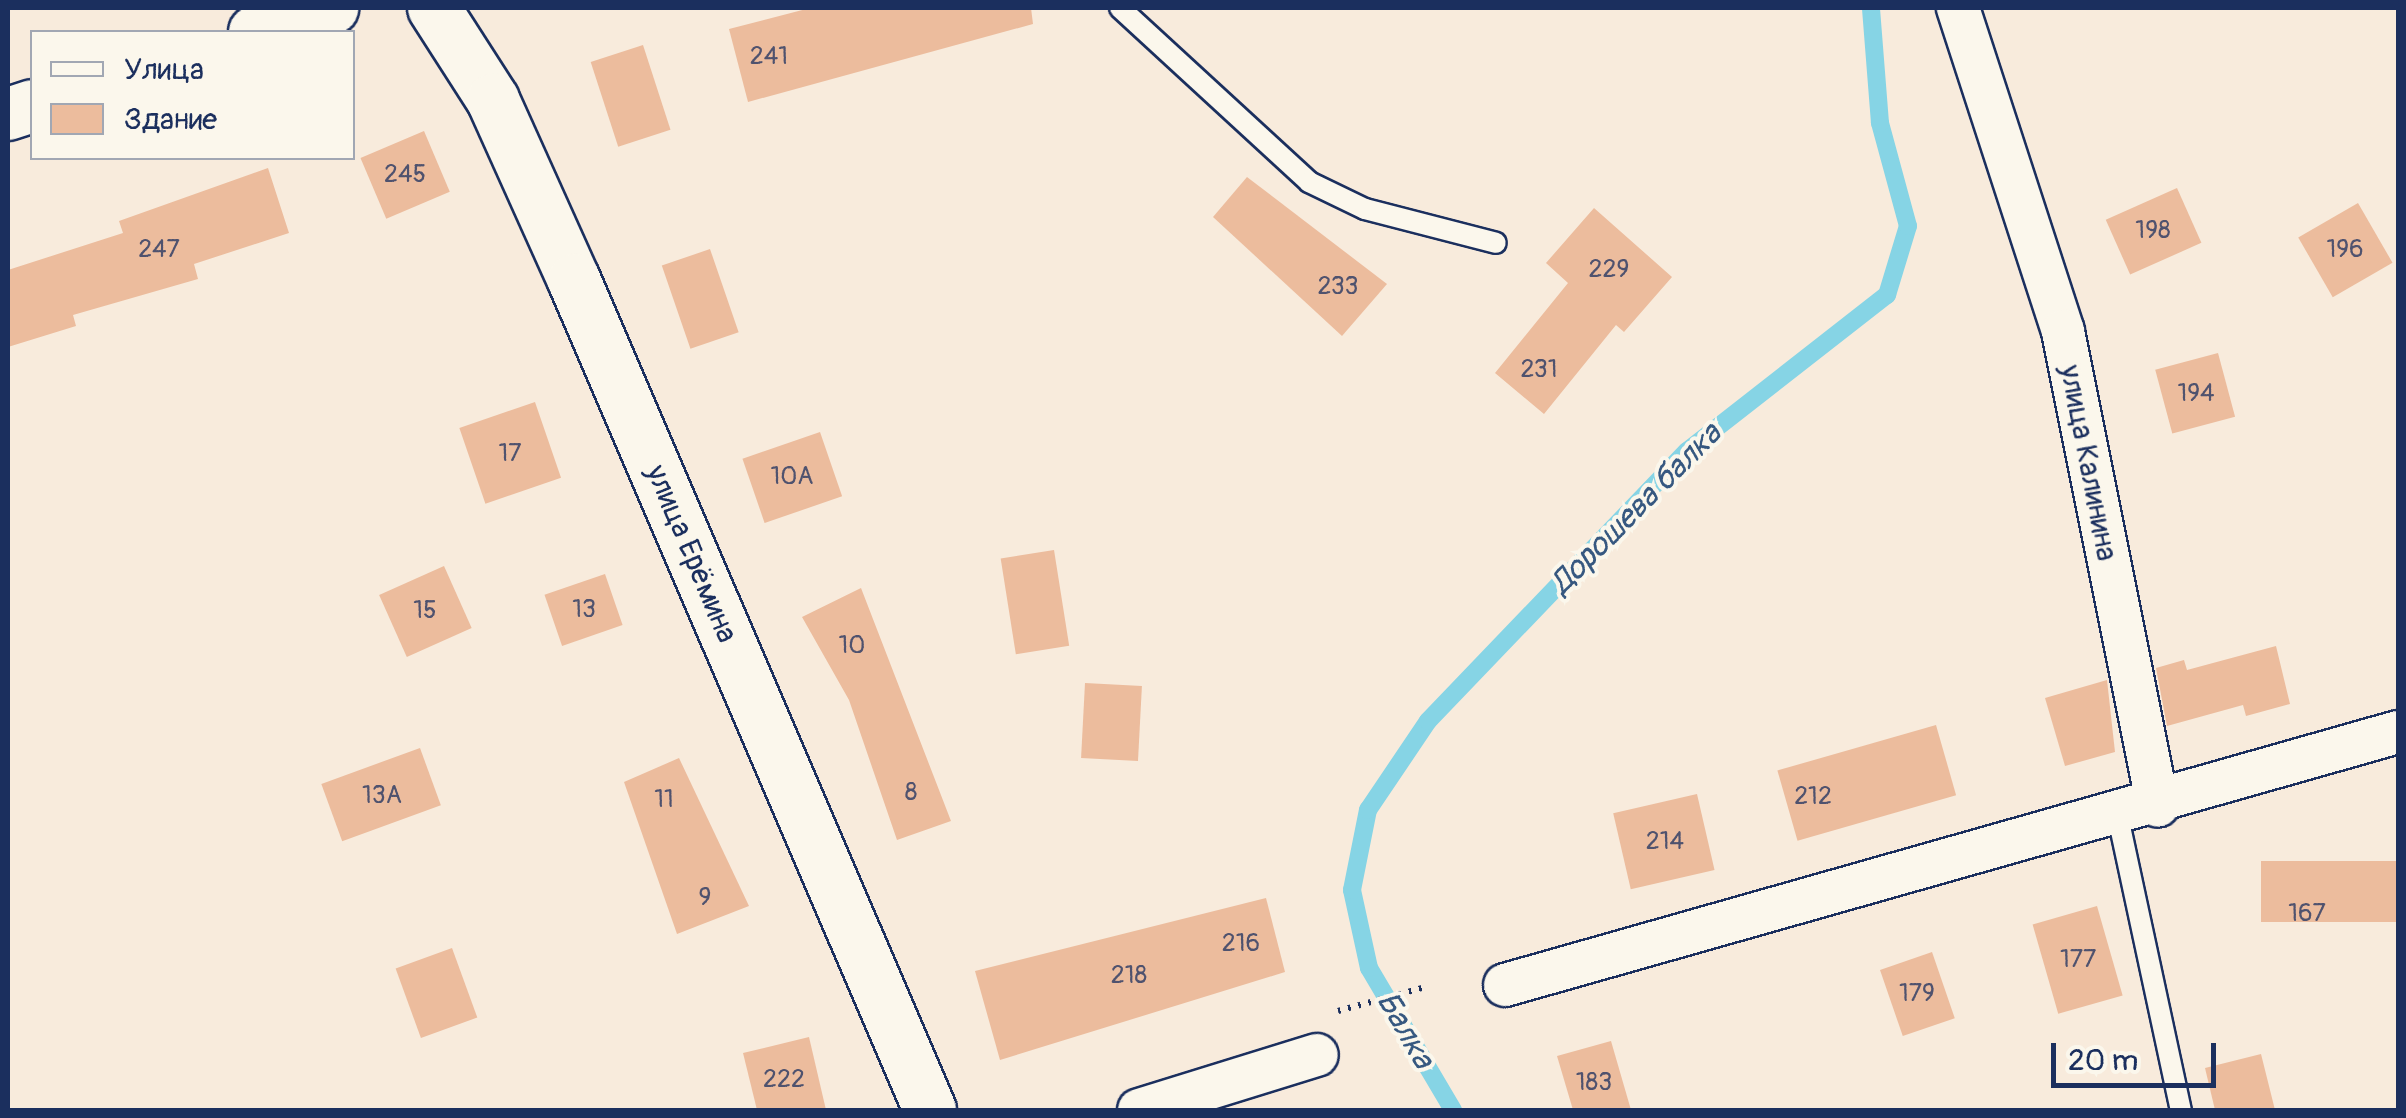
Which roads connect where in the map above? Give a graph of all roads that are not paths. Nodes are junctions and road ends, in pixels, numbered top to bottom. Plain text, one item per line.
1 (332, 8) edge
2 (434, 8) edge
3 (1120, 8) edge
4 (1958, 8) edge
5 (262, 30) edge
6 (1496, 243) dead end
7 (2398, 732) edge
8 (2138, 811) junction
9 (1504, 985) dead end
10 (1317, 1036) road end
11 (930, 1110) edge
12 (1139, 1110) edge
13 (2181, 1110) edge

1 - 5 street
2 - 11 street, улица Ерёмина
3 - 6 lane
4 - 8 street, улица Калинина
7 - 8 street
8 - 9 street
8 - 13 lane
10 - 12 street

